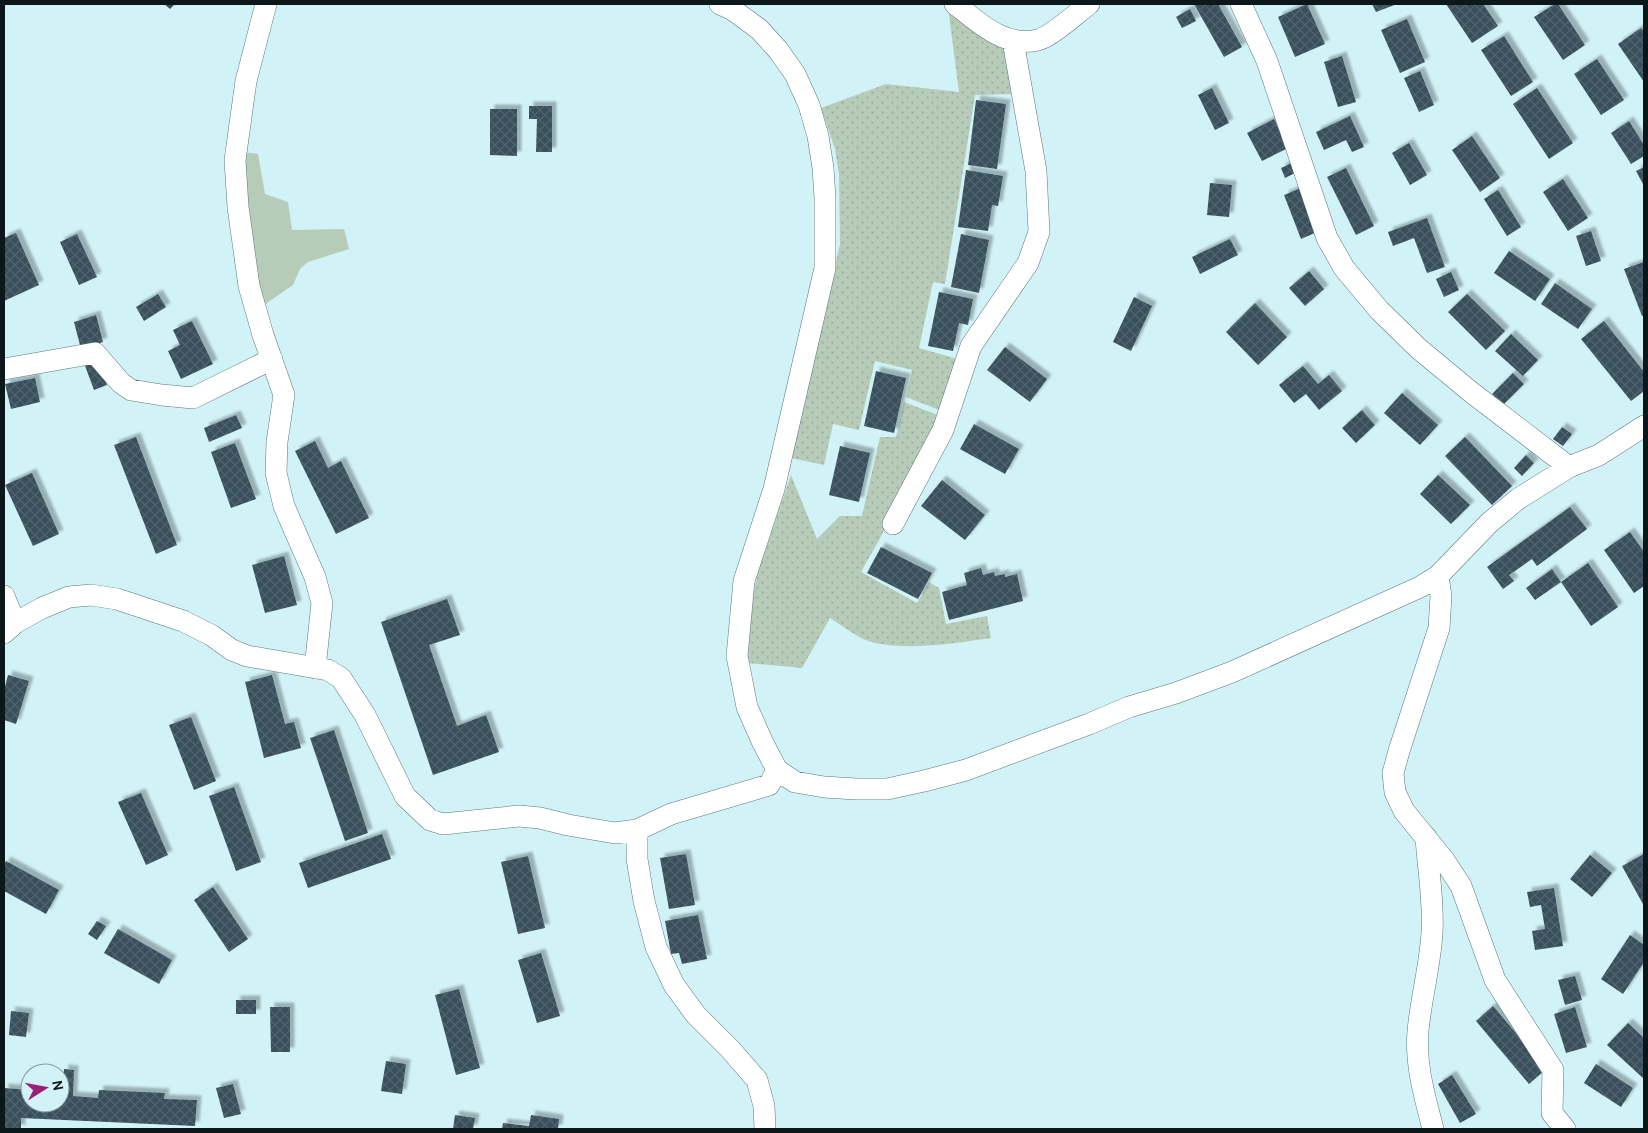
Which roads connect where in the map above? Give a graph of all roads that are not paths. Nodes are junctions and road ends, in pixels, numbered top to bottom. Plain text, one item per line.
1 (266, 4) edge
2 (720, 4) edge
3 (955, 4) edge
4 (1089, 4) edge
5 (1241, 4) edge
6 (1013, 41) junction
7 (272, 359) junction
8 (4, 369) edge
9 (1644, 426) edge
10 (1569, 467) junction
11 (893, 524) dead end
12 (1438, 576) junction
13 (4, 596) edge
14 (10, 628) edge
15 (315, 668) junction
16 (777, 770) junction
17 (637, 830) junction
18 (1426, 837) junction
19 (765, 1129) edge
20 (1433, 1129) edge
21 (1565, 1129) edge

1 - 7 street
2 - 16 street
3 - 6 street
4 - 6 street
5 - 10 street
6 - 11 street
7 - 8 street
7 - 15 street
9 - 10 street
10 - 12 street
12 - 16 street
12 - 18 street
13 - 14 street
14 - 15 street
15 - 17 street
16 - 17 street
17 - 19 street
18 - 20 street
18 - 21 street

